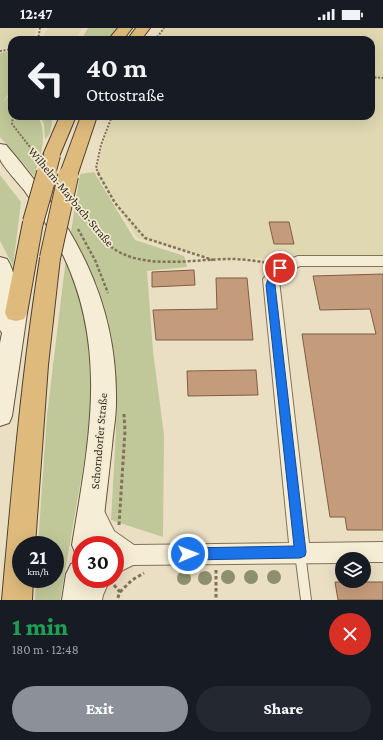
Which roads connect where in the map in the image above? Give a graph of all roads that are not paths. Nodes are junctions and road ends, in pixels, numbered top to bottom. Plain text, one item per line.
1 (125, 28) edge
2 (144, 28) edge
3 (118, 36) edge
4 (137, 36) edge
5 (65, 120) edge
6 (87, 120) edge
7 (0, 149) edge
8 (383, 261) edge
9 (0, 264) edge
10 (14, 323) junction
11 (0, 416) edge
12 (92, 508) junction
13 (22, 536) edge
14 (87, 536) edge
15 (107, 536) edge
16 (300, 552) junction
17 (383, 552) edge
18 (124, 560) edge
19 (18, 588) edge
20 (79, 588) edge
21 (94, 588) edge
22 (17, 600) edge
23 (77, 600) edge
24 (91, 600) edge
25 (306, 600) edge

1 - 3 highway
2 - 4 highway
5 - 10 highway, bridge
6 - 13 highway, bridge
7 - 12 main road, Schorndorfer Straße
8 - 16 street
9 - 10 main road
10 - 11 main road
12 - 14 main road, Schorndorfer Straße
12 - 15 street
16 - 17 street
16 - 18 street
16 - 25 lane
19 - 22 highway
20 - 23 main road
21 - 24 street

